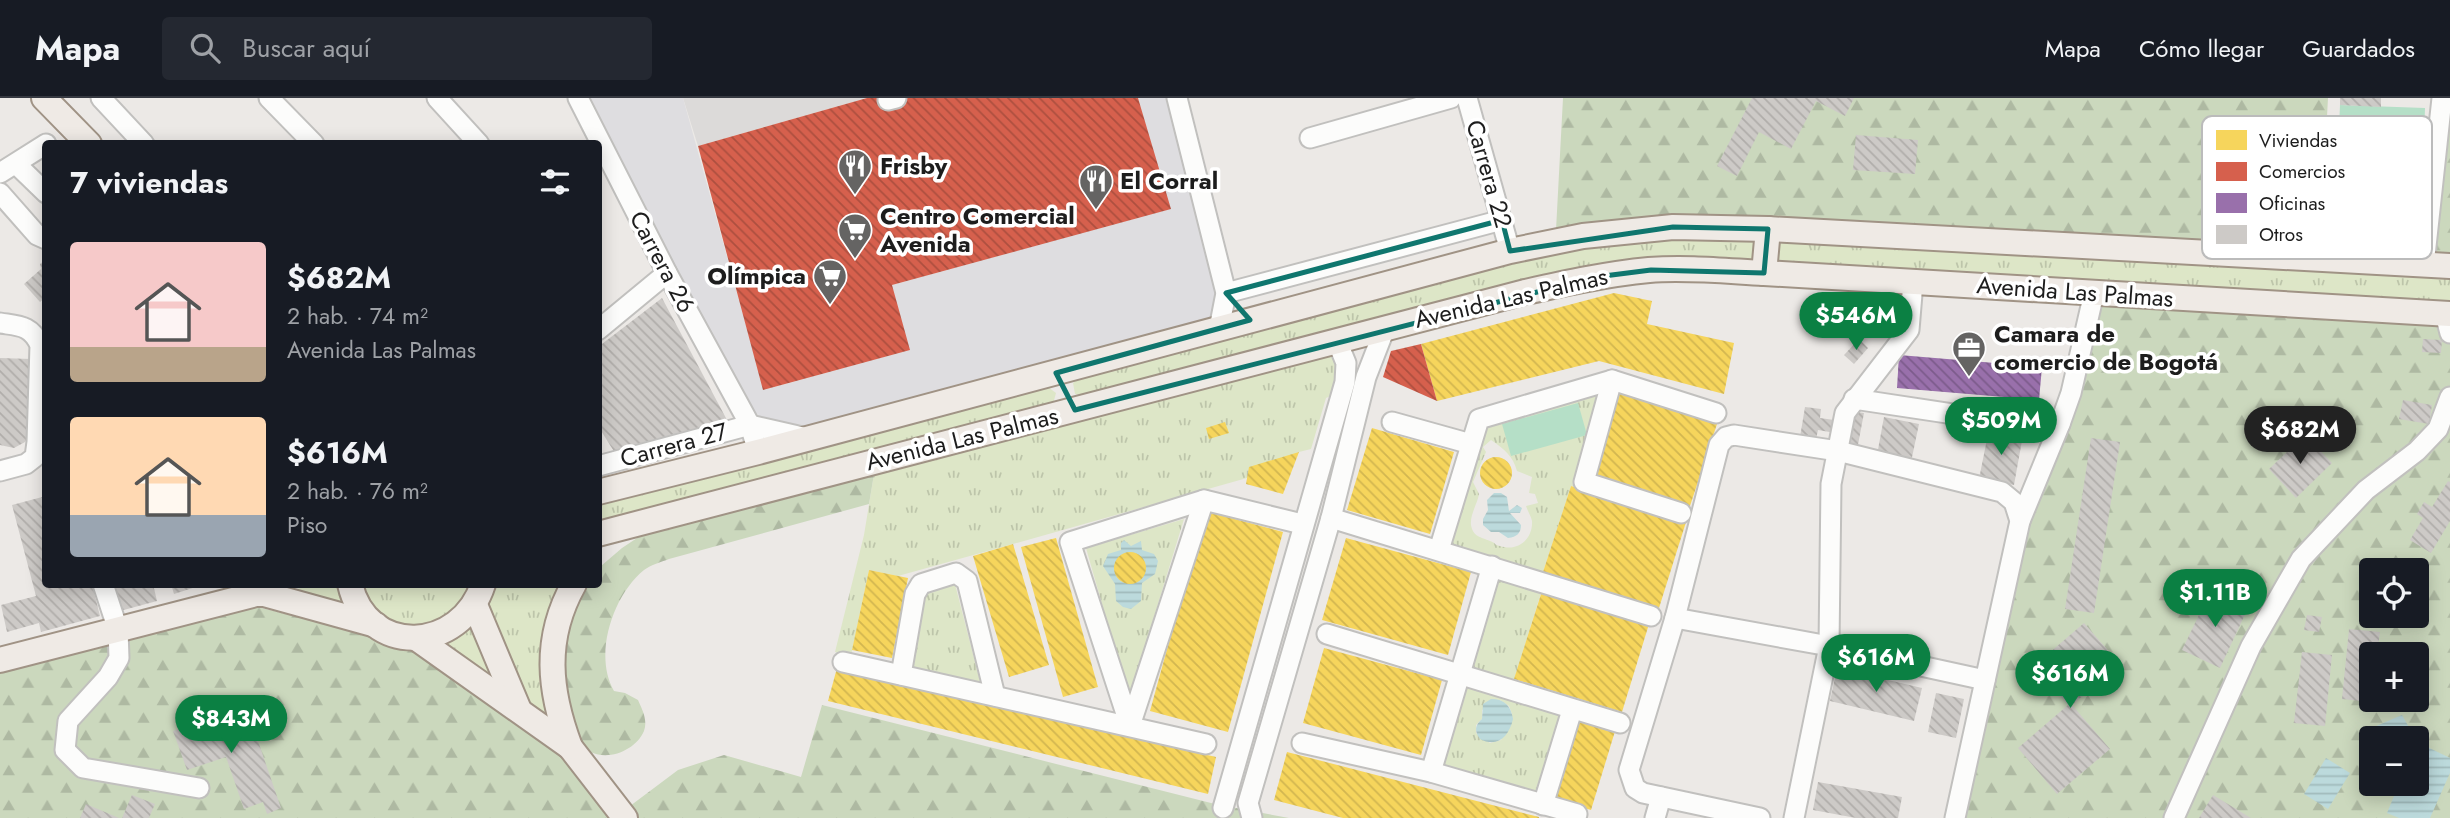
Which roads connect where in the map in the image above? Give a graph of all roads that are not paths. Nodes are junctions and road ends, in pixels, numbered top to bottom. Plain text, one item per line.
1 (44, 98) edge
2 (101, 98) edge
3 (270, 98) edge
4 (437, 98) edge
5 (578, 98) edge
6 (1177, 98) edge
7 (1451, 98) edge
8 (1466, 98) edge
9 (2442, 98) edge
10 (70, 125) junction
11 (1310, 138) dead end
12 (51, 140) edge
13 (85, 140) edge
14 (140, 140) edge
15 (310, 140) edge
16 (475, 140) edge
17 (596, 140) edge
18 (42, 146) edge
19 (602, 155) edge
20 (8, 168) edge
21 (42, 189) edge
22 (2432, 191) edge
23 (0, 193) edge
24 (1502, 220) junction
25 (1768, 229) junction
26 (42, 237) edge
27 (1510, 251) junction
28 (2202, 253) edge
29 (2315, 259) edge
30 (2425, 259) edge
31 (2424, 265) junction
32 (2450, 266) edge
33 (667, 273) junction
34 (1764, 273) junction
35 (1913, 282) junction
36 (1226, 293) junction
37 (2094, 293) junction
38 (1250, 320) junction
39 (2448, 320) edge
40 (0, 323) edge
41 (602, 327) edge
42 (1385, 328) junction
43 (1219, 329) junction
44 (1338, 341) junction
45 (1056, 373) junction
46 (1612, 380) junction
47 (2450, 397) edge
48 (1854, 399) junction
49 (1075, 410) junction
50 (1716, 414) dead end
51 (1392, 422) dead end
52 (2060, 424) junction
53 (750, 425) junction
54 (807, 438) junction
55 (1471, 444) junction
56 (1838, 451) junction
57 (758, 452) junction
58 (602, 465) edge
59 (0, 471) edge
60 (602, 491) edge
61 (1204, 500) junction
62 (1681, 513) dead end
63 (1331, 518) junction
64 (2020, 521) junction
65 (639, 523) junction
66 (1302, 524) junction
67 (602, 533) edge
68 (602, 550) edge
69 (1438, 550) junction
70 (1492, 566) junction
71 (104, 588) edge
72 (351, 588) edge
73 (572, 588) edge
74 (263, 590) edge
75 (479, 595) edge
76 (1651, 616) dead end
77 (1675, 618) junction
78 (376, 625) junction
79 (118, 630) junction
80 (1327, 635) dead end
81 (416, 638) junction
82 (1829, 646) junction
83 (0, 660) edge
84 (843, 662) dead end
85 (1460, 673) junction
86 (901, 675) junction
87 (1985, 680) junction
88 (995, 696) junction
89 (519, 710) junction
90 (1572, 710) junction
91 (1620, 723) dead end
92 (1130, 726) junction
93 (1302, 743) dead end
94 (1206, 744) dead end
95 (570, 747) junction
96 (1431, 772) junction
97 (199, 788) dead end
98 (1661, 797) junction
99 (1543, 805) junction
100 (1223, 808) dead end
101 (1577, 814) dead end
102 (625, 818) edge
103 (1252, 818) edge
104 (1656, 818) edge
105 (1760, 818) edge
106 (1794, 818) edge
107 (1955, 818) edge
108 (2174, 818) edge

1 - 10 main road
2 - 14 street
3 - 15 street
4 - 16 street
5 - 17 street, Carrera 26
6 - 36 street
7 - 11 street
8 - 24 street, Carrera 22
9 - 22 street
10 - 12 street
10 - 13 main road
18 - 20 street
19 - 33 street, Carrera 26
20 - 21 street
23 - 26 street
24 - 27 street, Carrera 22
24 - 36 street
25 - 27 main road, Avenida Las Palmas
25 - 28 main road, Avenida Las Palmas
25 - 34 main road
27 - 38 main road, Avenida Las Palmas
29 - 31 main road, Avenida Las Palmas
30 - 31 street
31 - 32 main road, Avenida Las Palmas
33 - 41 street
33 - 53 street, Carrera 26
34 - 35 main road, Avenida Las Palmas
34 - 42 main road, Avenida Las Palmas
35 - 37 main road, Avenida Las Palmas
35 - 48 street
36 - 38 street
36 - 43 street
37 - 39 main road, Avenida Las Palmas
37 - 52 street
38 - 43 main road, Avenida Las Palmas
40 - 59 street
42 - 44 main road, Avenida Las Palmas
42 - 63 street
43 - 45 main road, Avenida Las Palmas
44 - 49 main road, Avenida Las Palmas
44 - 66 street
45 - 49 main road
45 - 54 main road, Avenida Las Palmas
46 - 50 street
46 - 55 street
46 - 62 street
47 - 108 street
48 - 52 street
48 - 56 street
49 - 65 main road, Avenida Las Palmas
51 - 55 street
52 - 64 street
53 - 54 street
53 - 57 street, Carrera 26
53 - 58 street, Carrera 27
54 - 57 main road, Avenida Las Palmas
55 - 69 street
56 - 64 street
56 - 77 street
56 - 82 street
57 - 60 main road, Avenida Las Palmas
61 - 66 street
61 - 92 street
61 - 92 street
63 - 69 street
63 - 103 street
64 - 87 street
65 - 67 main road, Avenida Las Palmas
65 - 68 main road
66 - 100 street
69 - 70 street
70 - 76 street
70 - 85 street
71 - 79 street
72 - 78 main road
73 - 95 main road
74 - 78 main road
74 - 79 main road
75 - 81 main road
75 - 89 main road
77 - 82 street
77 - 98 street
78 - 81 main road
79 - 83 main road
79 - 97 street
80 - 85 street
81 - 89 main road
82 - 87 street
82 - 106 street
84 - 86 street
85 - 90 street
85 - 96 street
86 - 88 street
86 - 88 street
87 - 107 street
88 - 92 street
89 - 95 main road
90 - 91 street
90 - 99 street
92 - 94 street
93 - 96 street
95 - 102 main road
96 - 99 street
98 - 104 street
98 - 105 street
99 - 101 street

